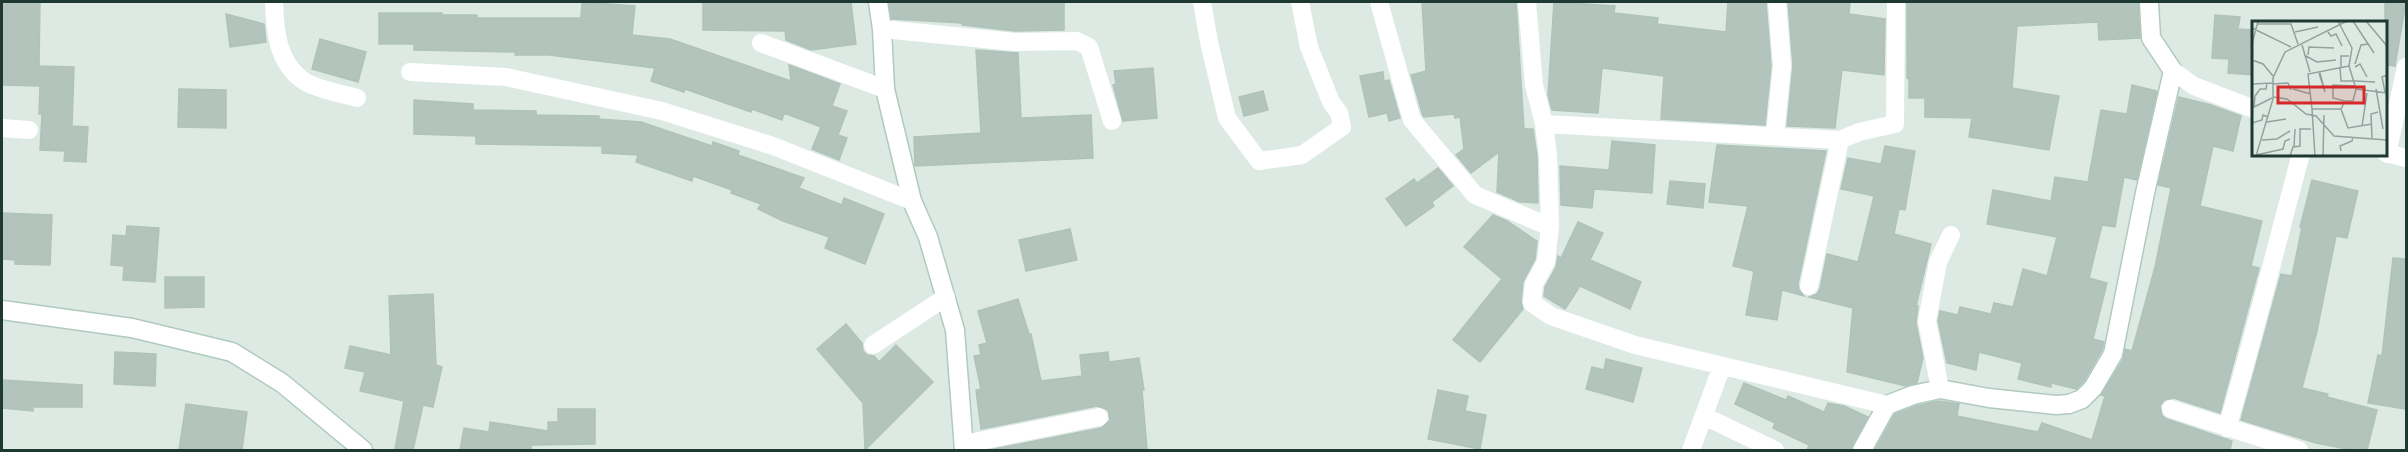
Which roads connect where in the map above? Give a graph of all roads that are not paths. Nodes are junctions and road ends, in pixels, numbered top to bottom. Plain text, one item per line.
1 (274, 2) edge
2 (878, 2) edge
3 (1202, 2) edge
4 (1300, 2) edge
5 (1379, 2) edge
6 (1527, 2) edge
7 (1777, 2) edge
8 (1896, 2) edge
9 (2149, 2) edge
10 (882, 29) junction
11 (761, 43) dead end
12 (2406, 67) edge
13 (2173, 71) junction
14 (410, 72) dead end
15 (885, 89) junction
16 (357, 98) dead end
17 (2252, 109) edge
18 (1112, 122) dead end
19 (1544, 124) junction
20 (2, 128) edge
21 (29, 130) dead end
22 (1775, 135) junction
23 (1840, 140) junction
24 (2387, 150) edge
25 (2387, 154) edge
26 (2300, 156) edge
27 (2406, 158) edge
28 (912, 201) junction
29 (1550, 227) junction
30 (1951, 235) dead end
31 (1809, 286) dead end
32 (946, 297) junction
33 (2, 310) edge
34 (873, 345) dead end
35 (1722, 366) junction
36 (1940, 389) junction
37 (1887, 405) junction
38 (2171, 409) dead end
39 (1704, 416) junction
40 (1099, 417) dead end
41 (2227, 428) junction
42 (964, 447) edge
43 (363, 450) edge
44 (1691, 450) edge
45 (1775, 450) edge
46 (1862, 450) edge
47 (2299, 450) edge

1 - 16 street
2 - 10 street
3 - 4 street
5 - 29 street
6 - 19 street
7 - 22 street
8 - 23 street
9 - 13 street
10 - 15 street
10 - 18 street
11 - 15 street
12 - 24 street
13 - 17 street
13 - 36 street
14 - 28 street
15 - 28 street
19 - 22 street
19 - 29 street
20 - 21 street
22 - 23 street
23 - 31 street
25 - 27 street
26 - 41 street
28 - 32 street
29 - 35 street
30 - 36 street
32 - 34 street
32 - 42 street
33 - 43 street
35 - 37 street
35 - 39 street
36 - 37 street
37 - 46 street
38 - 41 street
39 - 44 street
39 - 45 street
40 - 42 street
41 - 47 street

